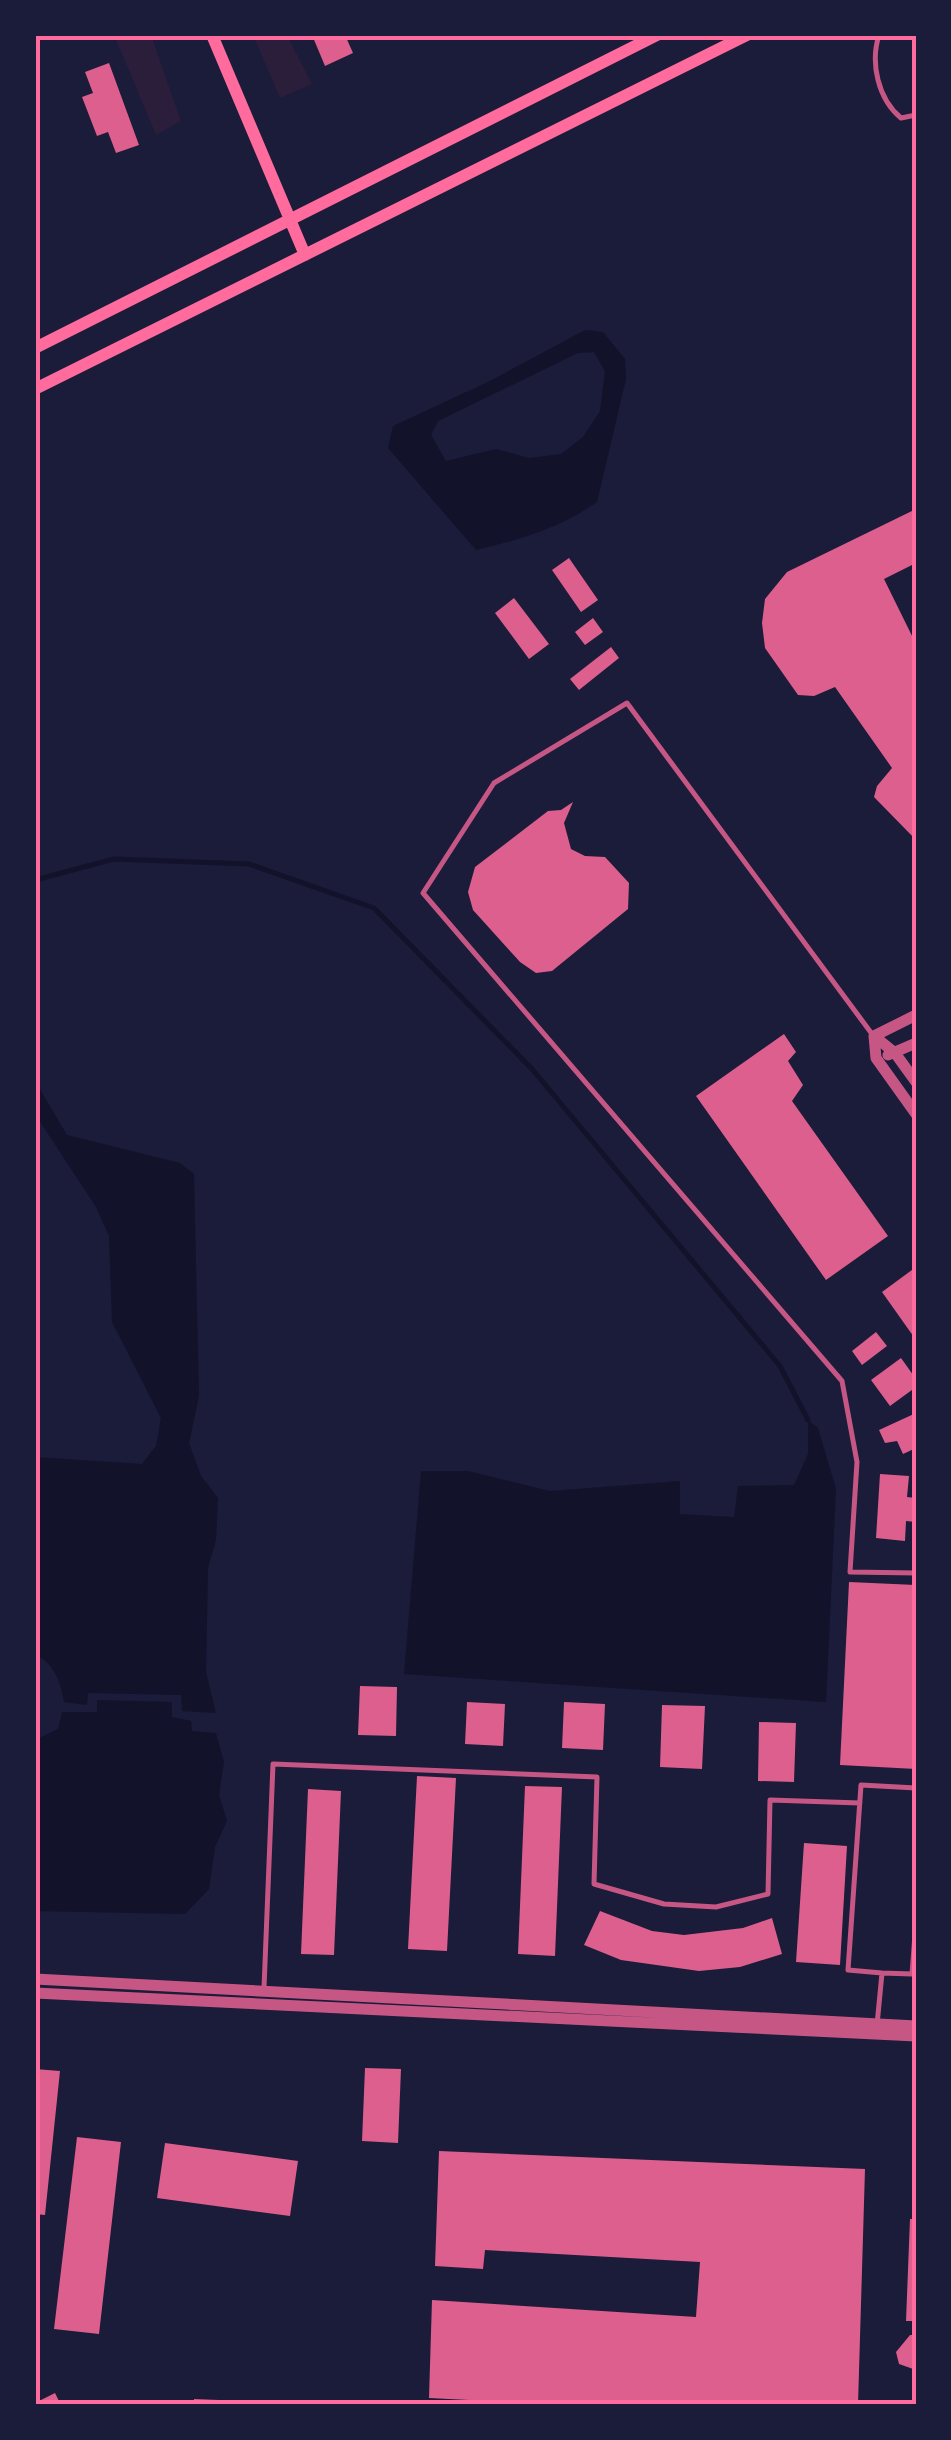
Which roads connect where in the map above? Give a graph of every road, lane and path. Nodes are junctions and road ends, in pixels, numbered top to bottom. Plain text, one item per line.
1 (212, 35) edge
2 (658, 35) edge
3 (747, 35) edge
4 (878, 35) edge
5 (916, 115) edge
6 (290, 219) junction
7 (305, 255) junction
8 (35, 348) edge
9 (35, 389) edge
10 (916, 1015) edge
11 (874, 1036) junction
12 (916, 1043) edge
13 (896, 1054) junction
14 (876, 1058) junction
15 (916, 1082) edge
16 (916, 1114) edge
17 (916, 1573) edge
18 (916, 1788) edge
19 (860, 1803) junction
20 (916, 1920) edge
21 (882, 1973) junction
22 (35, 1979) edge
23 (264, 1991) junction
24 (35, 1993) edge
25 (916, 2026) edge
26 (877, 2029) junction
27 (916, 2036) edge

1 - 6 main road
2 - 6 main road
3 - 7 main road
4 - 5 lane
6 - 7 main road
6 - 8 main road
7 - 9 main road
10 - 11 street
11 - 13 street
11 - 14 street
11 - 17 lane
12 - 13 street
13 - 14 street
13 - 15 street
14 - 16 street
18 - 19 lane
19 - 21 lane
19 - 23 lane
20 - 21 lane
21 - 26 lane
22 - 23 street
23 - 26 street
24 - 26 street
25 - 26 street
26 - 27 street

